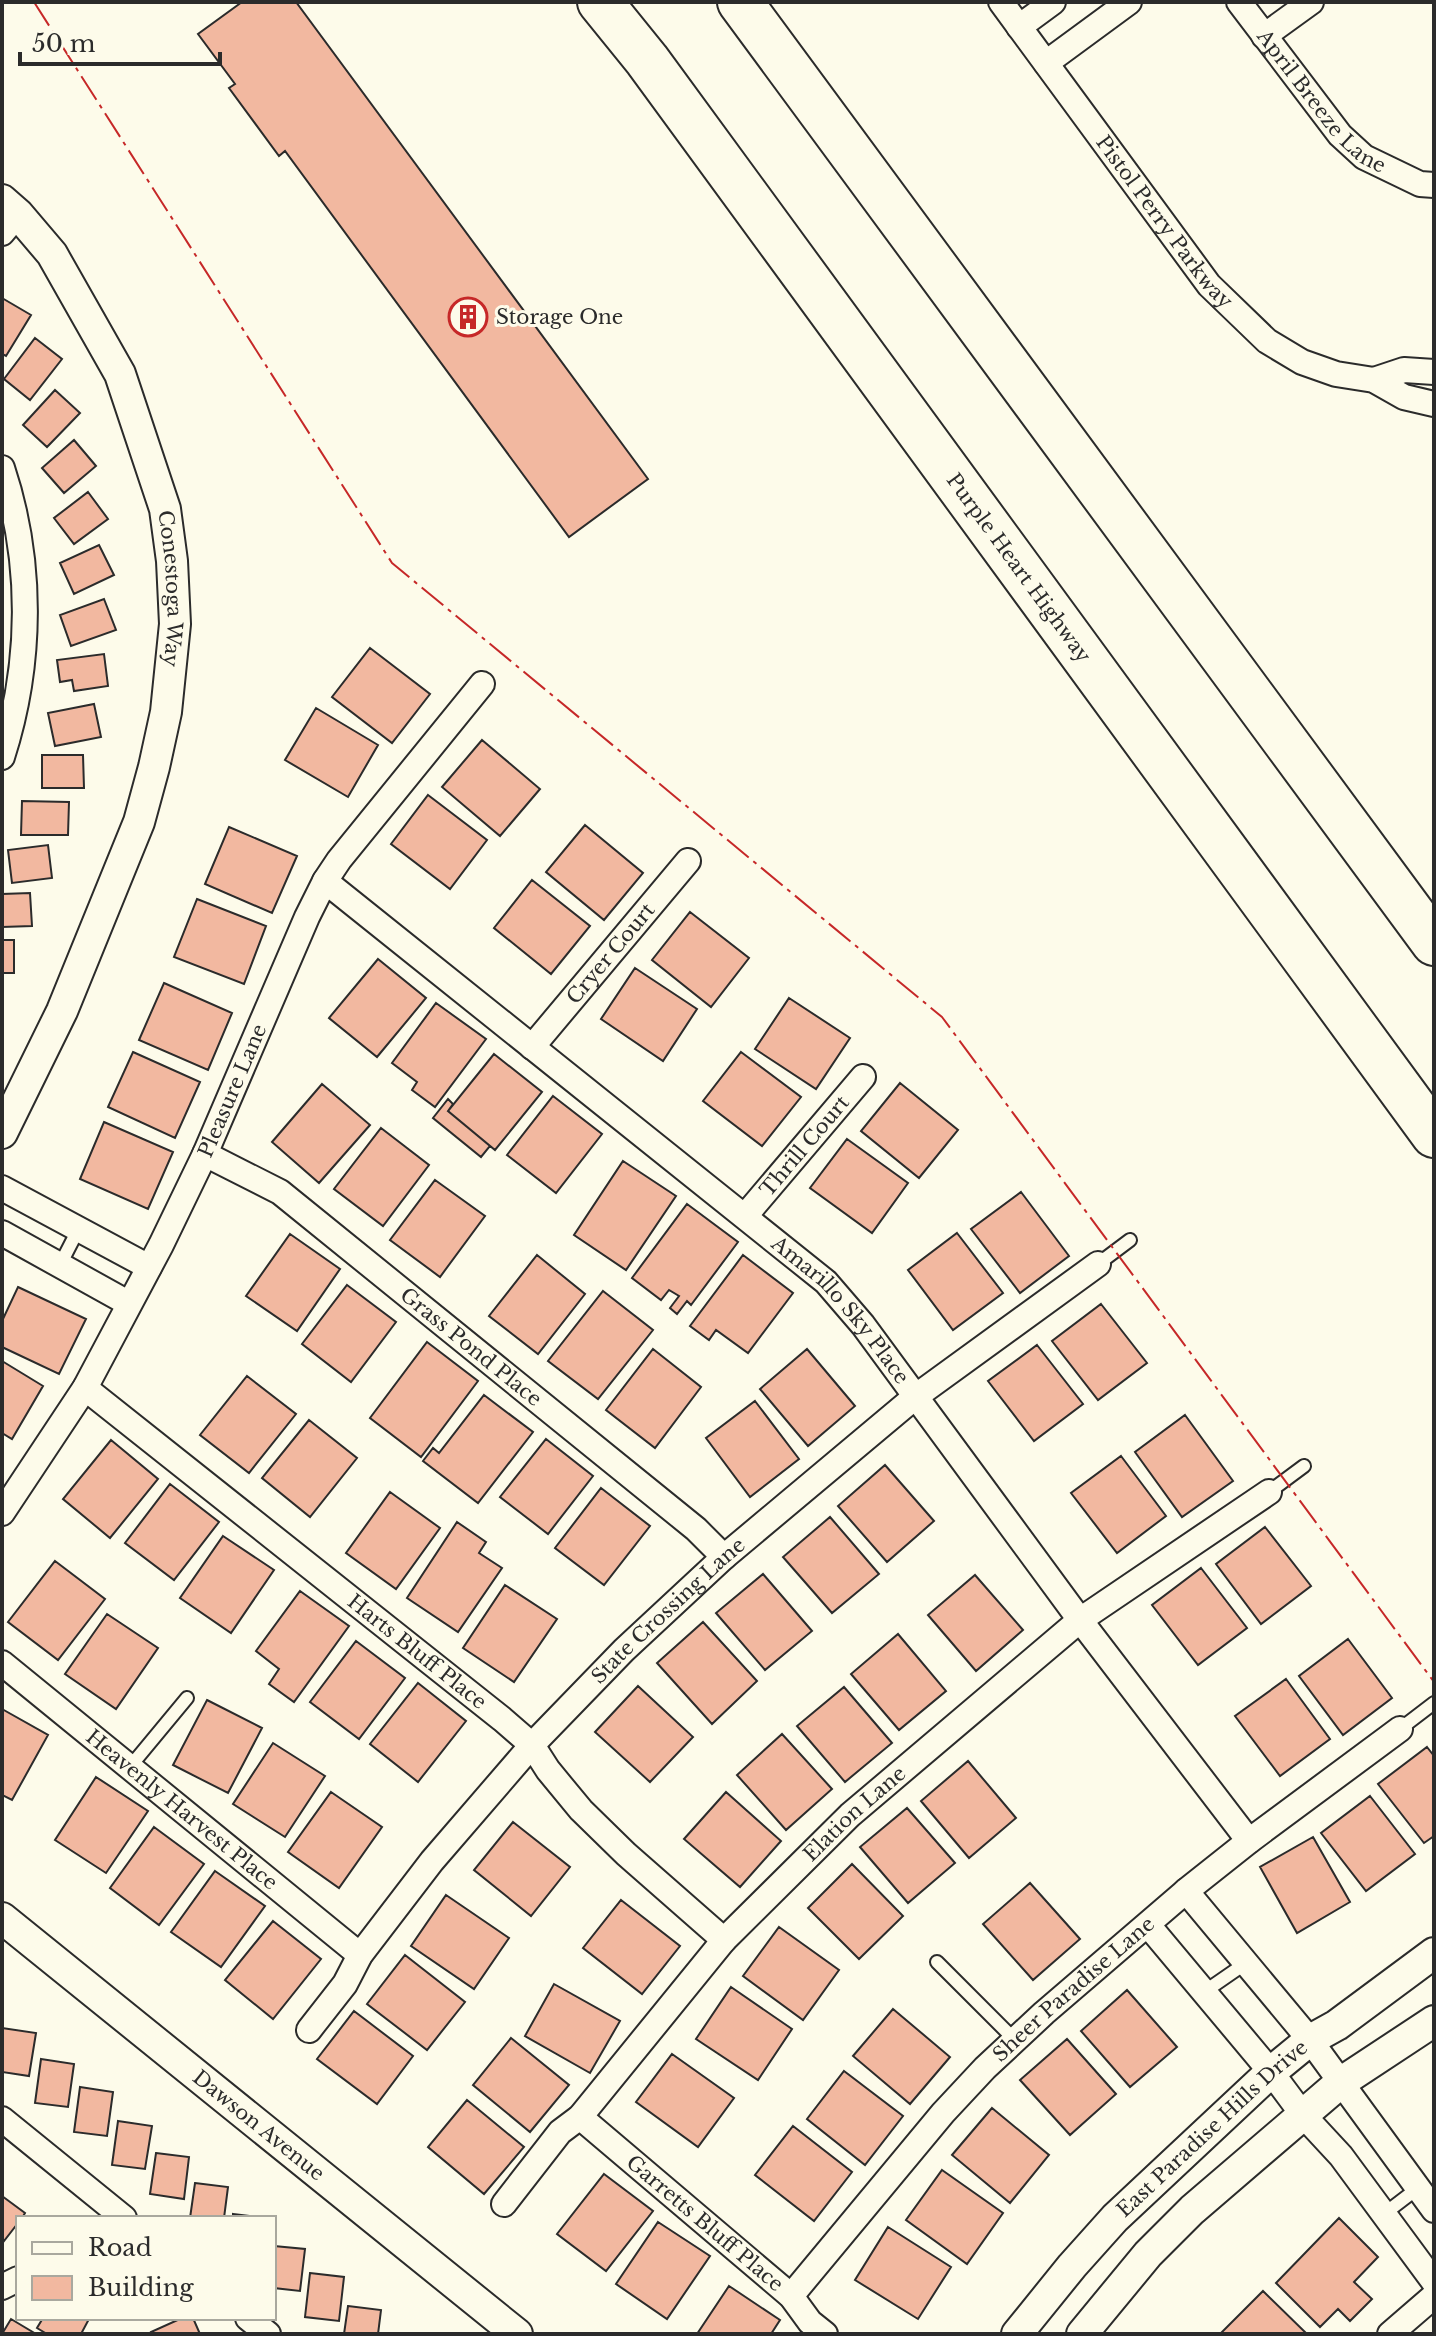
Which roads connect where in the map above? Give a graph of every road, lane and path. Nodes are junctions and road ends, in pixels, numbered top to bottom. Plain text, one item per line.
1 (598, 2) edge
2 (740, 2) edge
3 (1001, 2) edge
4 (1053, 2) edge
5 (1129, 2) edge
6 (1239, 2) edge
7 (1311, 2) edge
8 (1019, 27) junction
9 (1264, 36) junction
10 (1046, 63) junction
11 (1427, 185) edge
12 (7, 216) edge
13 (1434, 372) edge
14 (1374, 380) junction
15 (1434, 404) edge
16 (2, 468) edge
17 (482, 684) dead end
18 (2, 757) edge
19 (688, 861) dead end
20 (325, 881) junction
21 (1434, 943) edge
22 (532, 1047) junction
23 (863, 1077) dead end
24 (2, 1133) edge
25 (1434, 1135) edge
26 (205, 1154) junction
27 (2, 1188) edge
28 (745, 1216) junction
29 (79, 1228) junction
30 (2, 1233) edge
31 (1130, 1240) dead end
32 (1098, 1264) joint
33 (60, 1265) junction
34 (149, 1267) junction
35 (128, 1303) junction
36 (85, 1388) junction
37 (915, 1397) junction
38 (1304, 1466) dead end
39 (1269, 1492) joint
40 (2, 1513) edge
41 (724, 1557) junction
42 (1080, 1620) junction
43 (2, 1663) edge
44 (187, 1698) dead end
45 (1434, 1703) edge
46 (1400, 1729) joint
47 (532, 1745) junction
48 (129, 1768) junction
49 (1249, 1841) junction
50 (1186, 1891) junction
51 (2, 1918) edge
52 (1148, 1925) junction
53 (724, 1940) junction
54 (1434, 1953) edge
55 (360, 1955) junction
56 (937, 1962) dead end
57 (1246, 1963) junction
58 (1204, 1992) junction
59 (1434, 2021) edge
60 (309, 2030) dead end
61 (1015, 2040) junction
62 (1310, 2040) junction
63 (1271, 2072) junction
64 (1340, 2083) junction
65 (1303, 2115) junction
66 (580, 2117) junction
67 (2, 2119) edge
68 (1418, 2188) junction
69 (504, 2204) dead end
70 (1434, 2210) edge
71 (1384, 2214) junction
72 (122, 2216) edge
73 (1434, 2282) edge
74 (791, 2296) junction
75 (1434, 2296) edge
76 (250, 2320) edge
77 (268, 2334) edge
78 (517, 2334) edge
79 (825, 2334) edge
80 (1017, 2334) edge
81 (1082, 2334) edge
82 (1390, 2334) edge

1 - 25 highway, Purple Heart Highway
2 - 21 highway
3 - 8 street, Pistol Perry Parkway
4 - 8 street
5 - 10 street
6 - 9 street, April Breeze Lane
7 - 9 street
8 - 10 street, Pistol Perry Parkway
9 - 11 street, April Breeze Lane
10 - 14 street, Pistol Perry Parkway
12 - 24 street, Conestoga Way
13 - 14 street, Pistol Perry Parkway
14 - 15 street, Pistol Perry Parkway
16 - 18 street
17 - 20 street, Pleasure Lane
19 - 22 street, Cryer Court
20 - 22 street, Amarillo Sky Place
20 - 26 street, Pleasure Lane
22 - 28 street, Amarillo Sky Place
23 - 28 street, Thrill Court
26 - 34 street, Pleasure Lane
26 - 41 street, Grass Pond Place
27 - 29 street
28 - 37 street, Amarillo Sky Place
29 - 33 lane
29 - 34 street
30 - 33 street
31 - 32 lane
32 - 37 street, State Crossing Lane
33 - 35 street
34 - 35 street, Pleasure Lane
35 - 36 street, Pleasure Lane
36 - 40 street, Pleasure Lane
36 - 47 street, Harts Bluff Place
37 - 41 street, State Crossing Lane
37 - 42 street, Amarillo Sky Place
38 - 39 lane
39 - 42 street, Elation Lane
41 - 47 street, State Crossing Lane
42 - 49 street, Amarillo Sky Place
42 - 53 street, Elation Lane
43 - 48 street, Heavenly Harvest Place
44 - 48 lane
45 - 46 lane
46 - 49 street, Sheer Paradise Lane
47 - 53 street, Harts Bluff Place
47 - 55 street, State Crossing Lane
48 - 55 street, Heavenly Harvest Place
49 - 50 street, Sheer Paradise Lane
50 - 52 street, Sheer Paradise Lane
50 - 57 street
51 - 78 street, Dawson Avenue
52 - 58 street
52 - 61 street, Sheer Paradise Lane
53 - 66 street, Elation Lane
54 - 62 street, East Paradise Hills Drive
55 - 60 street, State Crossing Lane
56 - 61 lane
57 - 58 lane
57 - 62 street
58 - 63 street
59 - 64 street
61 - 74 street, Sheer Paradise Lane
62 - 63 street, East Paradise Hills Drive
62 - 64 street
63 - 65 street
63 - 80 street, East Paradise Hills Drive
64 - 65 street
64 - 68 street
65 - 71 street
65 - 81 street
66 - 69 street, Elation Lane
66 - 74 street, Garretts Bluff Place
67 - 72 street
68 - 70 street
68 - 71 lane
71 - 73 street
74 - 79 street, Garretts Bluff Place
75 - 82 street
76 - 77 street

